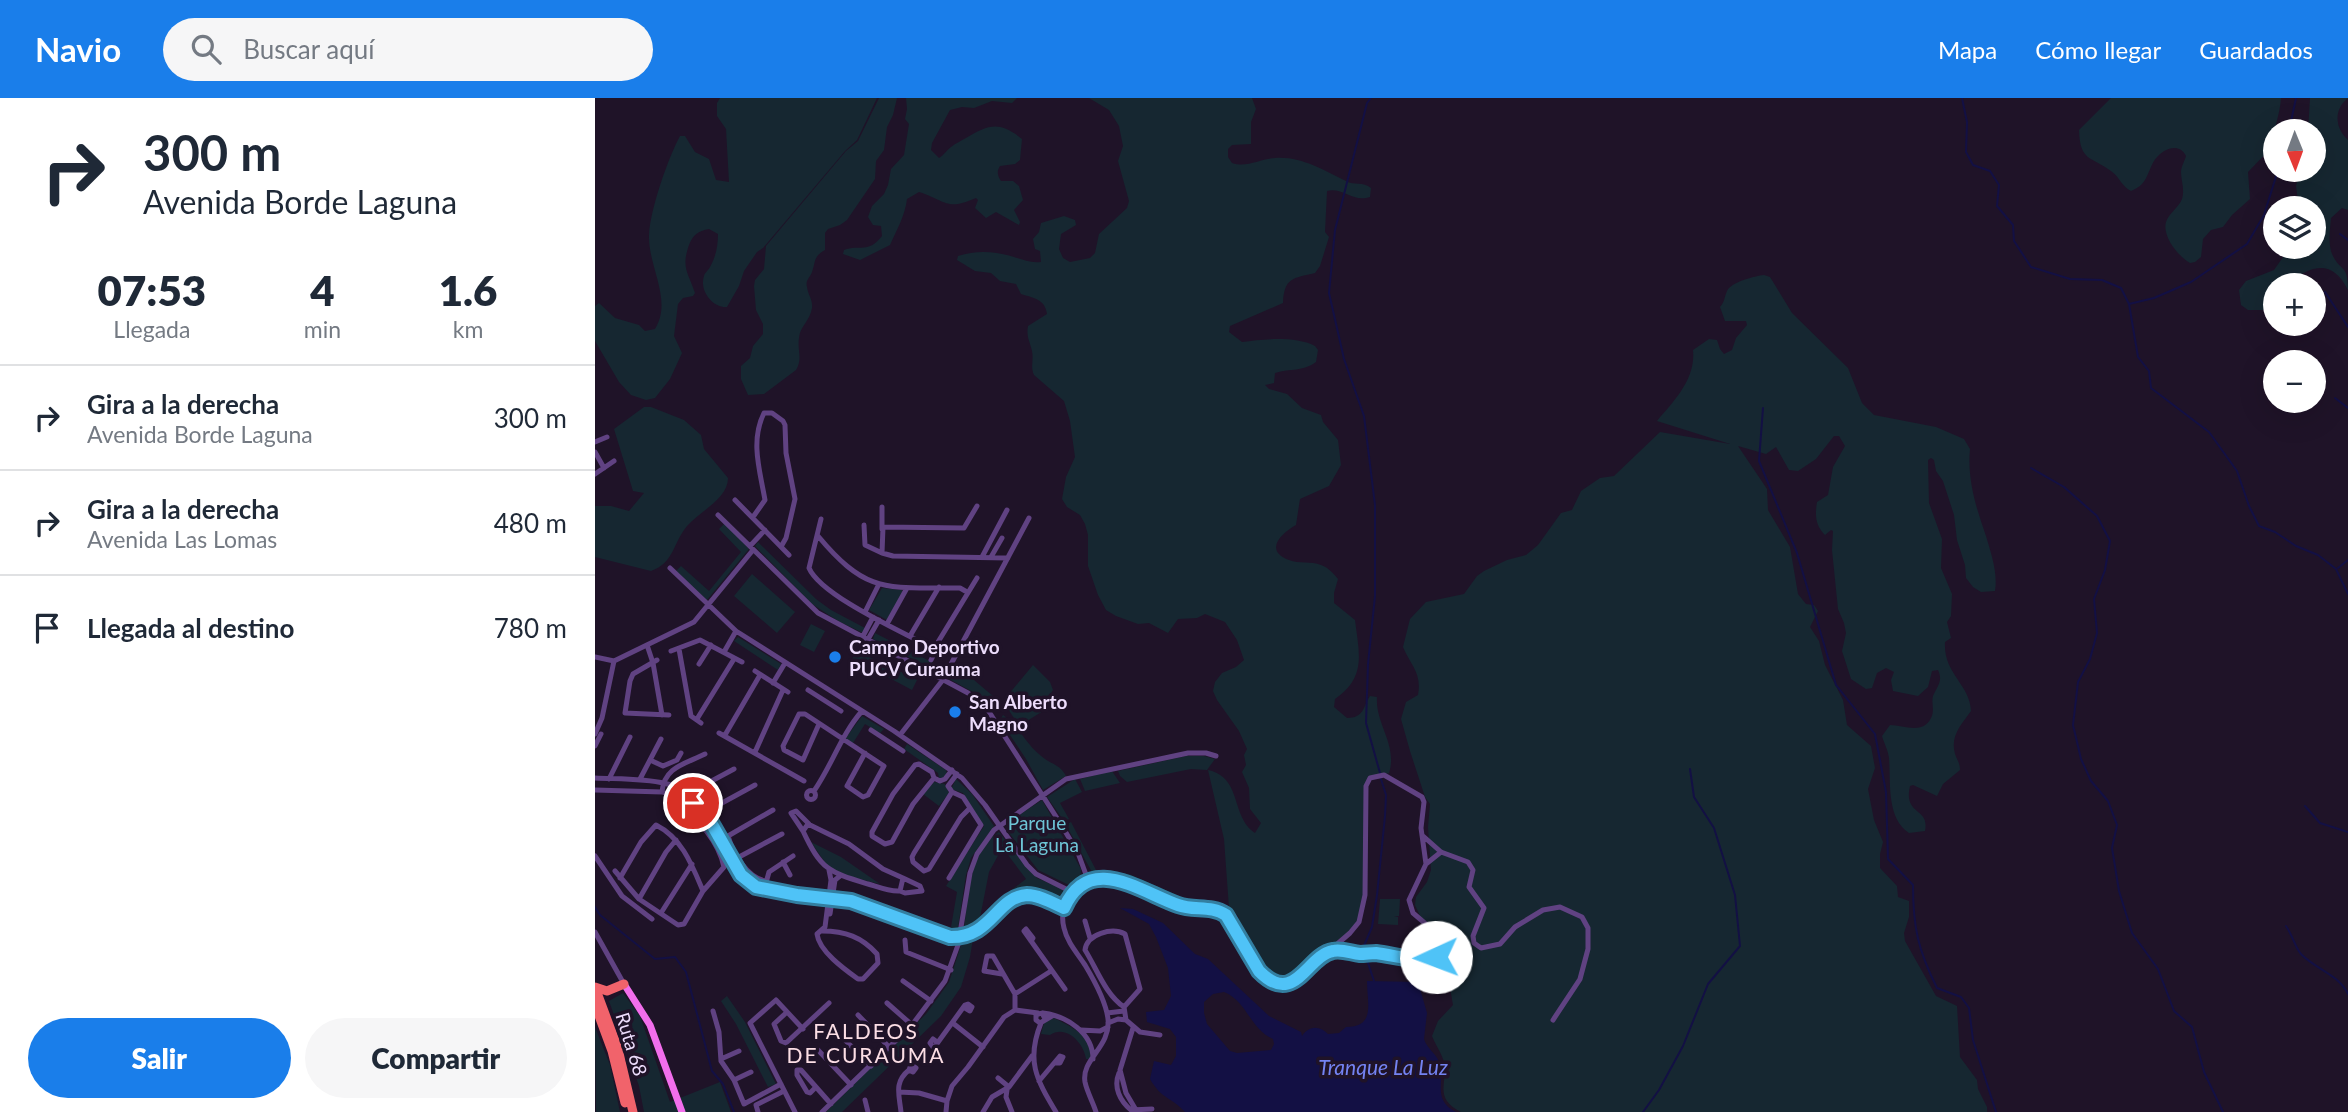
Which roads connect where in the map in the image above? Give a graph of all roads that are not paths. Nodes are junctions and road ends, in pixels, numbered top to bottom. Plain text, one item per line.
1 (607, 437) dead end
2 (595, 442) edge
3 (595, 452) edge
4 (614, 461) dead end
5 (604, 468) junction
6 (595, 474) edge
7 (735, 500) dead end
8 (977, 506) dead end
9 (882, 507) dead end
10 (1007, 510) dead end
11 (718, 514) dead end
12 (753, 517) junction
13 (1029, 518) dead end
14 (821, 519) dead end
15 (864, 525) dead end
16 (882, 529) junction
17 (765, 530) junction
18 (818, 536) junction
19 (1002, 538) dead end
20 (782, 545) junction
21 (751, 548) junction
22 (882, 554) junction
23 (789, 555) dead end
24 (982, 557) junction
25 (991, 557) junction
26 (1007, 558) junction
27 (670, 568) dead end
28 (977, 578) dead end
29 (879, 584) junction
30 (939, 587) junction
31 (907, 588) junction
32 (967, 592) junction
33 (708, 604) junction
34 (865, 612) junction
35 (876, 619) junction
36 (887, 624) junction
37 (736, 631) junction
38 (910, 636) junction
39 (864, 639) junction
40 (647, 645) junction
41 (711, 645) junction
42 (934, 647) junction
43 (679, 649) junction
44 (671, 651) dead end
45 (724, 652) junction
46 (595, 657) edge
47 (734, 659) junction
48 (614, 660) junction
49 (931, 660) dead end
50 (655, 662) junction
51 (742, 662) dead end
52 (785, 663) junction
53 (699, 664) dead end
54 (942, 681) junction
55 (773, 684) junction
56 (819, 684) junction
57 (840, 698) junction
58 (835, 707) junction
59 (841, 711) dead end
60 (862, 711) junction
61 (820, 724) junction
62 (887, 727) junction
63 (871, 730) dead end
64 (598, 734) edge
65 (881, 736) junction
66 (900, 736) junction
67 (630, 737) dead end
68 (842, 738) junction
69 (661, 739) dead end
70 (907, 740) junction
71 (595, 746) edge
72 (755, 752) junction
73 (681, 753) dead end
74 (865, 753) junction
75 (705, 754) dead end
76 (1216, 756) dead end
77 (650, 760) junction
78 (734, 769) dead end
79 (954, 772) junction
80 (595, 778) edge
81 (934, 778) junction
82 (609, 779) junction
83 (640, 779) junction
84 (655, 781) junction
85 (663, 781) junction
86 (804, 781) dead end
87 (755, 785) dead end
88 (595, 790) edge
89 (658, 791) junction
90 (814, 791) dead end
91 (691, 792) junction
92 (952, 792) junction
93 (1042, 795) junction
94 (678, 805) dead end
95 (969, 808) junction
96 (773, 810) dead end
97 (809, 824) junction
98 (999, 826) junction
99 (803, 831) junction
100 (782, 834) dead end
101 (1422, 835) junction
102 (676, 841) junction
103 (1441, 852) junction
104 (595, 856) edge
105 (793, 856) dead end
106 (739, 857) junction
107 (783, 862) junction
108 (691, 864) junction
109 (1426, 864) junction
110 (829, 870) junction
111 (615, 871) dead end
112 (1085, 871) junction
113 (790, 875) dead end
114 (840, 876) junction
115 (620, 878) junction
116 (903, 878) junction
117 (949, 878) dead end
118 (1098, 879) junction
119 (1088, 880) junction
120 (764, 881) junction
121 (1081, 885) junction
122 (832, 889) junction
123 (763, 890) junction
124 (702, 891) junction
125 (900, 891) junction
126 (1072, 892) junction
127 (639, 899) junction
128 (830, 900) junction
129 (1064, 908) junction
130 (661, 913) junction
131 (828, 916) junction
132 (652, 919) dead end
133 (1084, 921) dead end
134 (822, 931) junction
135 (830, 931) junction
136 (595, 932) edge
137 (960, 937) junction
138 (1090, 938) junction
139 (905, 940) dead end
140 (1031, 941) dead end
141 (1327, 952) junction
142 (951, 970) junction
143 (1051, 971) junction
144 (1002, 974) dead end
145 (1038, 980) junction
146 (1058, 980) junction
147 (903, 981) dead end
148 (624, 984) junction
149 (595, 987) edge
150 (1065, 989) dead end
151 (607, 991) junction
152 (1015, 994) junction
153 (932, 1002) junction
154 (829, 1003) dead end
155 (887, 1003) dead end
156 (599, 1005) edge
157 (965, 1008) dead end
158 (1124, 1009) junction
159 (1019, 1010) junction
160 (713, 1011) dead end
161 (787, 1012) junction
162 (1107, 1013) junction
163 (859, 1016) dead end
164 (1040, 1018) junction
165 (1126, 1020) junction
166 (1553, 1020) dead end
167 (954, 1024) junction
168 (1108, 1025) junction
169 (912, 1026) junction
170 (726, 1028) dead end
171 (1133, 1028) junction
172 (803, 1029) junction
173 (1081, 1030) junction
174 (1100, 1031) junction
175 (719, 1032) junction
176 (838, 1033) dead end
177 (1160, 1035) dead end
178 (1106, 1039) junction
179 (937, 1042) dead end
180 (983, 1047) junction
181 (890, 1048) junction
182 (1092, 1048) junction
183 (818, 1050) dead end
184 (739, 1051) dead end
185 (1099, 1051) junction
186 (1032, 1056) junction
187 (721, 1059) junction
188 (1093, 1059) junction
189 (1055, 1063) dead end
190 (871, 1066) junction
191 (909, 1070) dead end
192 (751, 1072) dead end
193 (998, 1078) dead end
194 (734, 1080) junction
195 (1039, 1081) junction
196 (781, 1084) junction
197 (851, 1085) junction
198 (816, 1087) junction
199 (1008, 1088) junction
200 (784, 1091) junction
201 (899, 1094) junction
202 (865, 1100) dead end
203 (947, 1101) junction
204 (831, 1104) junction
205 (1152, 1110) dead end
206 (627, 1112) edge
207 (633, 1112) edge
208 (682, 1112) edge
209 (758, 1112) edge
210 (795, 1112) edge
211 (822, 1112) edge
212 (868, 1112) edge
213 (901, 1112) edge
214 (946, 1112) edge
215 (983, 1112) edge
216 (1012, 1112) edge
217 (1056, 1112) edge
218 (1096, 1112) edge

1 - 2 street
3 - 5 street
4 - 5 street
5 - 6 street
7 - 12 street
8 - 16 street
9 - 16 street
10 - 24 street
11 - 21 street
12 - 17 street
12 - 20 street
13 - 26 street
14 - 18 street
15 - 22 street
16 - 22 street
17 - 20 street
17 - 21 street
18 - 29 street
18 - 34 street
19 - 25 street
20 - 23 street
21 - 33 street
21 - 39 street
22 - 24 street
24 - 25 street
25 - 26 street
26 - 54 street
27 - 33 street
28 - 32 street
29 - 31 street
29 - 34 street
30 - 31 street
30 - 32 street
30 - 38 street
31 - 36 street
32 - 42 street
33 - 37 street
33 - 40 street
34 - 35 street
35 - 36 street
35 - 39 street
36 - 38 street
37 - 45 street
37 - 52 street
38 - 42 street
39 - 54 street
40 - 48 street
40 - 50 street
41 - 43 street
41 - 45 street
41 - 53 street
42 - 49 street
43 - 44 street
43 - 47 street
45 - 47 street
46 - 48 street
47 - 51 street
48 - 64 street
50 - 50 street
52 - 55 street
52 - 56 street
54 - 66 street
54 - 93 street
55 - 72 street
55 - 72 street
56 - 57 street
56 - 58 street
57 - 58 street
57 - 60 street
58 - 59 street
60 - 62 street
60 - 68 street
61 - 61 street
61 - 68 street
62 - 65 street
62 - 66 street
63 - 65 street
64 - 71 street
65 - 70 street
66 - 70 street
67 - 82 street
68 - 74 street
68 - 90 street
69 - 77 street
70 - 79 street
72 - 86 street
73 - 77 street
74 - 74 street
75 - 85 street
76 - 93 street
77 - 83 street
78 - 91 street
79 - 81 street
79 - 92 street
79 - 98 street
80 - 82 street
81 - 81 street
82 - 83 street
83 - 84 street
84 - 85 street
84 - 89 street
85 - 89 street
85 - 91 street
87 - 91 street
88 - 89 street
89 - 123 street
92 - 95 street
92 - 95 street
93 - 98 street
93 - 112 street
94 - 124 street
95 - 117 street
96 - 106 street
97 - 99 street
97 - 99 street
97 - 116 street
98 - 126 street
98 - 137 street
99 - 110 street
100 - 106 street
101 - 103 street
101 - 109 street
101 - 141 street
102 - 108 street
102 - 115 street
102 - 127 street
103 - 109 street
103 - 166 street
104 - 132 street
105 - 107 street
106 - 120 street
107 - 113 street
107 - 120 street
108 - 124 street
108 - 130 street
109 - 141 street
110 - 114 street
110 - 122 street
111 - 115 street
112 - 118 street
112 - 119 street
112 - 121 street
114 - 122 street
114 - 125 street
115 - 127 street
116 - 125 street
116 - 125 street
118 - 119 street
118 - 141 street
119 - 121 street
120 - 123 street
121 - 126 street
122 - 128 street
123 - 128 street
124 - 130 street
126 - 129 street
127 - 130 street
128 - 131 street
128 - 137 street
129 - 137 street
129 - 162 street
131 - 134 street
131 - 135 street
133 - 138 street
134 - 135 street
134 - 135 street
136 - 148 street
137 - 142 street
138 - 158 street
138 - 158 street
139 - 142 street
140 - 143 street
142 - 153 street
143 - 145 street
143 - 146 street
144 - 152 street
145 - 146 street
145 - 152 street
146 - 150 street
147 - 153 street
148 - 151 highway
148 - 208 main road
149 - 151 highway
149 - 156 highway, Ruta 68
151 - 156 highway
152 - 159 street
153 - 169 street
154 - 172 street
155 - 169 street
156 - 206 highway, Ruta 68
156 - 207 highway, Ruta 68
157 - 167 street
158 - 162 street
158 - 165 street
159 - 164 street
159 - 180 street
160 - 175 street
161 - 172 street
161 - 172 street
161 - 196 street
162 - 168 street
163 - 181 street
164 - 173 street
164 - 186 street
165 - 168 street
165 - 171 street
167 - 179 street
167 - 180 street
168 - 174 street
168 - 178 street
169 - 181 street
170 - 175 street
171 - 177 street
171 - 205 street
173 - 174 street
173 - 182 street
174 - 178 street
175 - 187 street
176 - 190 street
178 - 185 street
180 - 203 street
181 - 190 street
182 - 185 street
182 - 188 street
183 - 197 street
184 - 187 street
185 - 188 street
186 - 195 street
186 - 199 street
187 - 194 street
188 - 218 street
189 - 195 street
190 - 197 street
191 - 201 street
192 - 194 street
193 - 199 street
194 - 196 street
195 - 217 street
196 - 200 street
197 - 204 street
198 - 198 street
198 - 204 street
199 - 215 street
199 - 216 street
200 - 209 street
200 - 210 street
201 - 203 street
201 - 213 street
202 - 212 street
203 - 214 street
204 - 211 street

